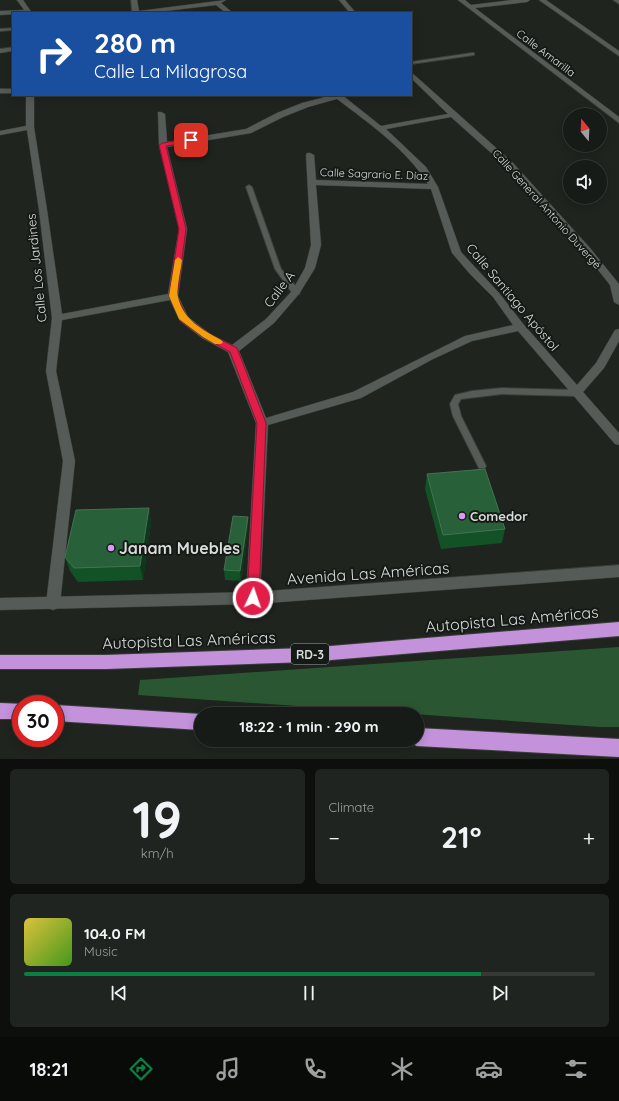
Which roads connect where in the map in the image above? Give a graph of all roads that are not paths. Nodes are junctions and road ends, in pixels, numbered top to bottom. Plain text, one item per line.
1 (20, 0) edge
2 (134, 0) edge
3 (342, 0) edge
4 (461, 0) edge
5 (527, 0) edge
6 (542, 0) edge
7 (616, 0) edge
8 (220, 1) edge
9 (619, 2) edge
10 (470, 7) junction
11 (164, 11) edge
12 (28, 12) edge
13 (135, 12) edge
14 (150, 12) edge
15 (229, 12) edge
16 (352, 12) edge
17 (0, 13) edge
18 (12, 13) edge
19 (12, 29) edge
20 (0, 30) edge
21 (12, 50) edge
22 (0, 51) edge
23 (472, 54) dead end
24 (619, 54) edge
25 (412, 63) edge
26 (412, 75) edge
27 (0, 91) edge
28 (12, 91) edge
29 (30, 96) edge
30 (338, 96) edge
31 (161, 114) dead end
32 (453, 115) junction
33 (619, 121) edge
34 (30, 127) junction
35 (380, 128) junction
36 (0, 132) edge
37 (163, 145) junction
38 (310, 155) dead end
39 (312, 182) junction
40 (249, 187) dead end
41 (434, 187) junction
42 (617, 285) edge
43 (296, 292) junction
44 (173, 296) junction
45 (619, 302) edge
46 (57, 318) junction
47 (520, 327) junction
48 (619, 332) edge
49 (234, 350) junction
50 (576, 393) junction
51 (262, 423) junction
52 (619, 441) edge
53 (482, 466) dead end
54 (619, 571) edge
55 (253, 598) junction
56 (0, 604) edge
57 (53, 604) junction
58 (619, 629) edge
59 (0, 662) edge
60 (0, 711) edge
61 (12, 712) edge
62 (64, 714) edge
63 (194, 722) edge
64 (424, 737) edge
65 (619, 748) edge

1 - 12 street
2 - 13 street
3 - 16 street
4 - 10 street, Calle Amarilla
5 - 10 street
6 - 24 street
7 - 9 street
8 - 11 street
8 - 15 street
10 - 33 street, Calle Amarilla
11 - 14 street
17 - 18 street
19 - 20 lane
21 - 22 street
23 - 25 lane
26 - 32 street, Calle General Antonio Duvergé
27 - 28 lane
29 - 34 street, Calle Los Jardines
30 - 35 street, Calle Santiago Apóstol
30 - 37 street
31 - 37 street
32 - 35 street
32 - 42 street, Calle General Antonio Duvergé
34 - 36 street
34 - 46 street, Calle Los Jardines
35 - 41 street, Calle Santiago Apóstol
37 - 44 street
38 - 39 street, Calle A
39 - 41 street, Calle Sagrario E. Díaz
39 - 43 street, Calle A
40 - 43 lane
41 - 47 street, Calle Santiago Apóstol
42 - 45 street, Calle General Antonio Duvergé
43 - 49 street, Calle A
44 - 46 street
44 - 49 street
46 - 57 street, Calle Los Jardines
47 - 50 street, Calle Santiago Apóstol
47 - 51 street
48 - 50 street
49 - 51 street
50 - 52 street, Calle Santiago Apóstol
50 - 53 lane
51 - 55 street
54 - 55 street, Avenida Las Américas
55 - 57 street, Avenida Las Américas
56 - 57 street, Avenida Las Américas
58 - 59 highway, Autopista Las Américas / RD-3
60 - 61 highway
62 - 63 highway
64 - 65 highway

